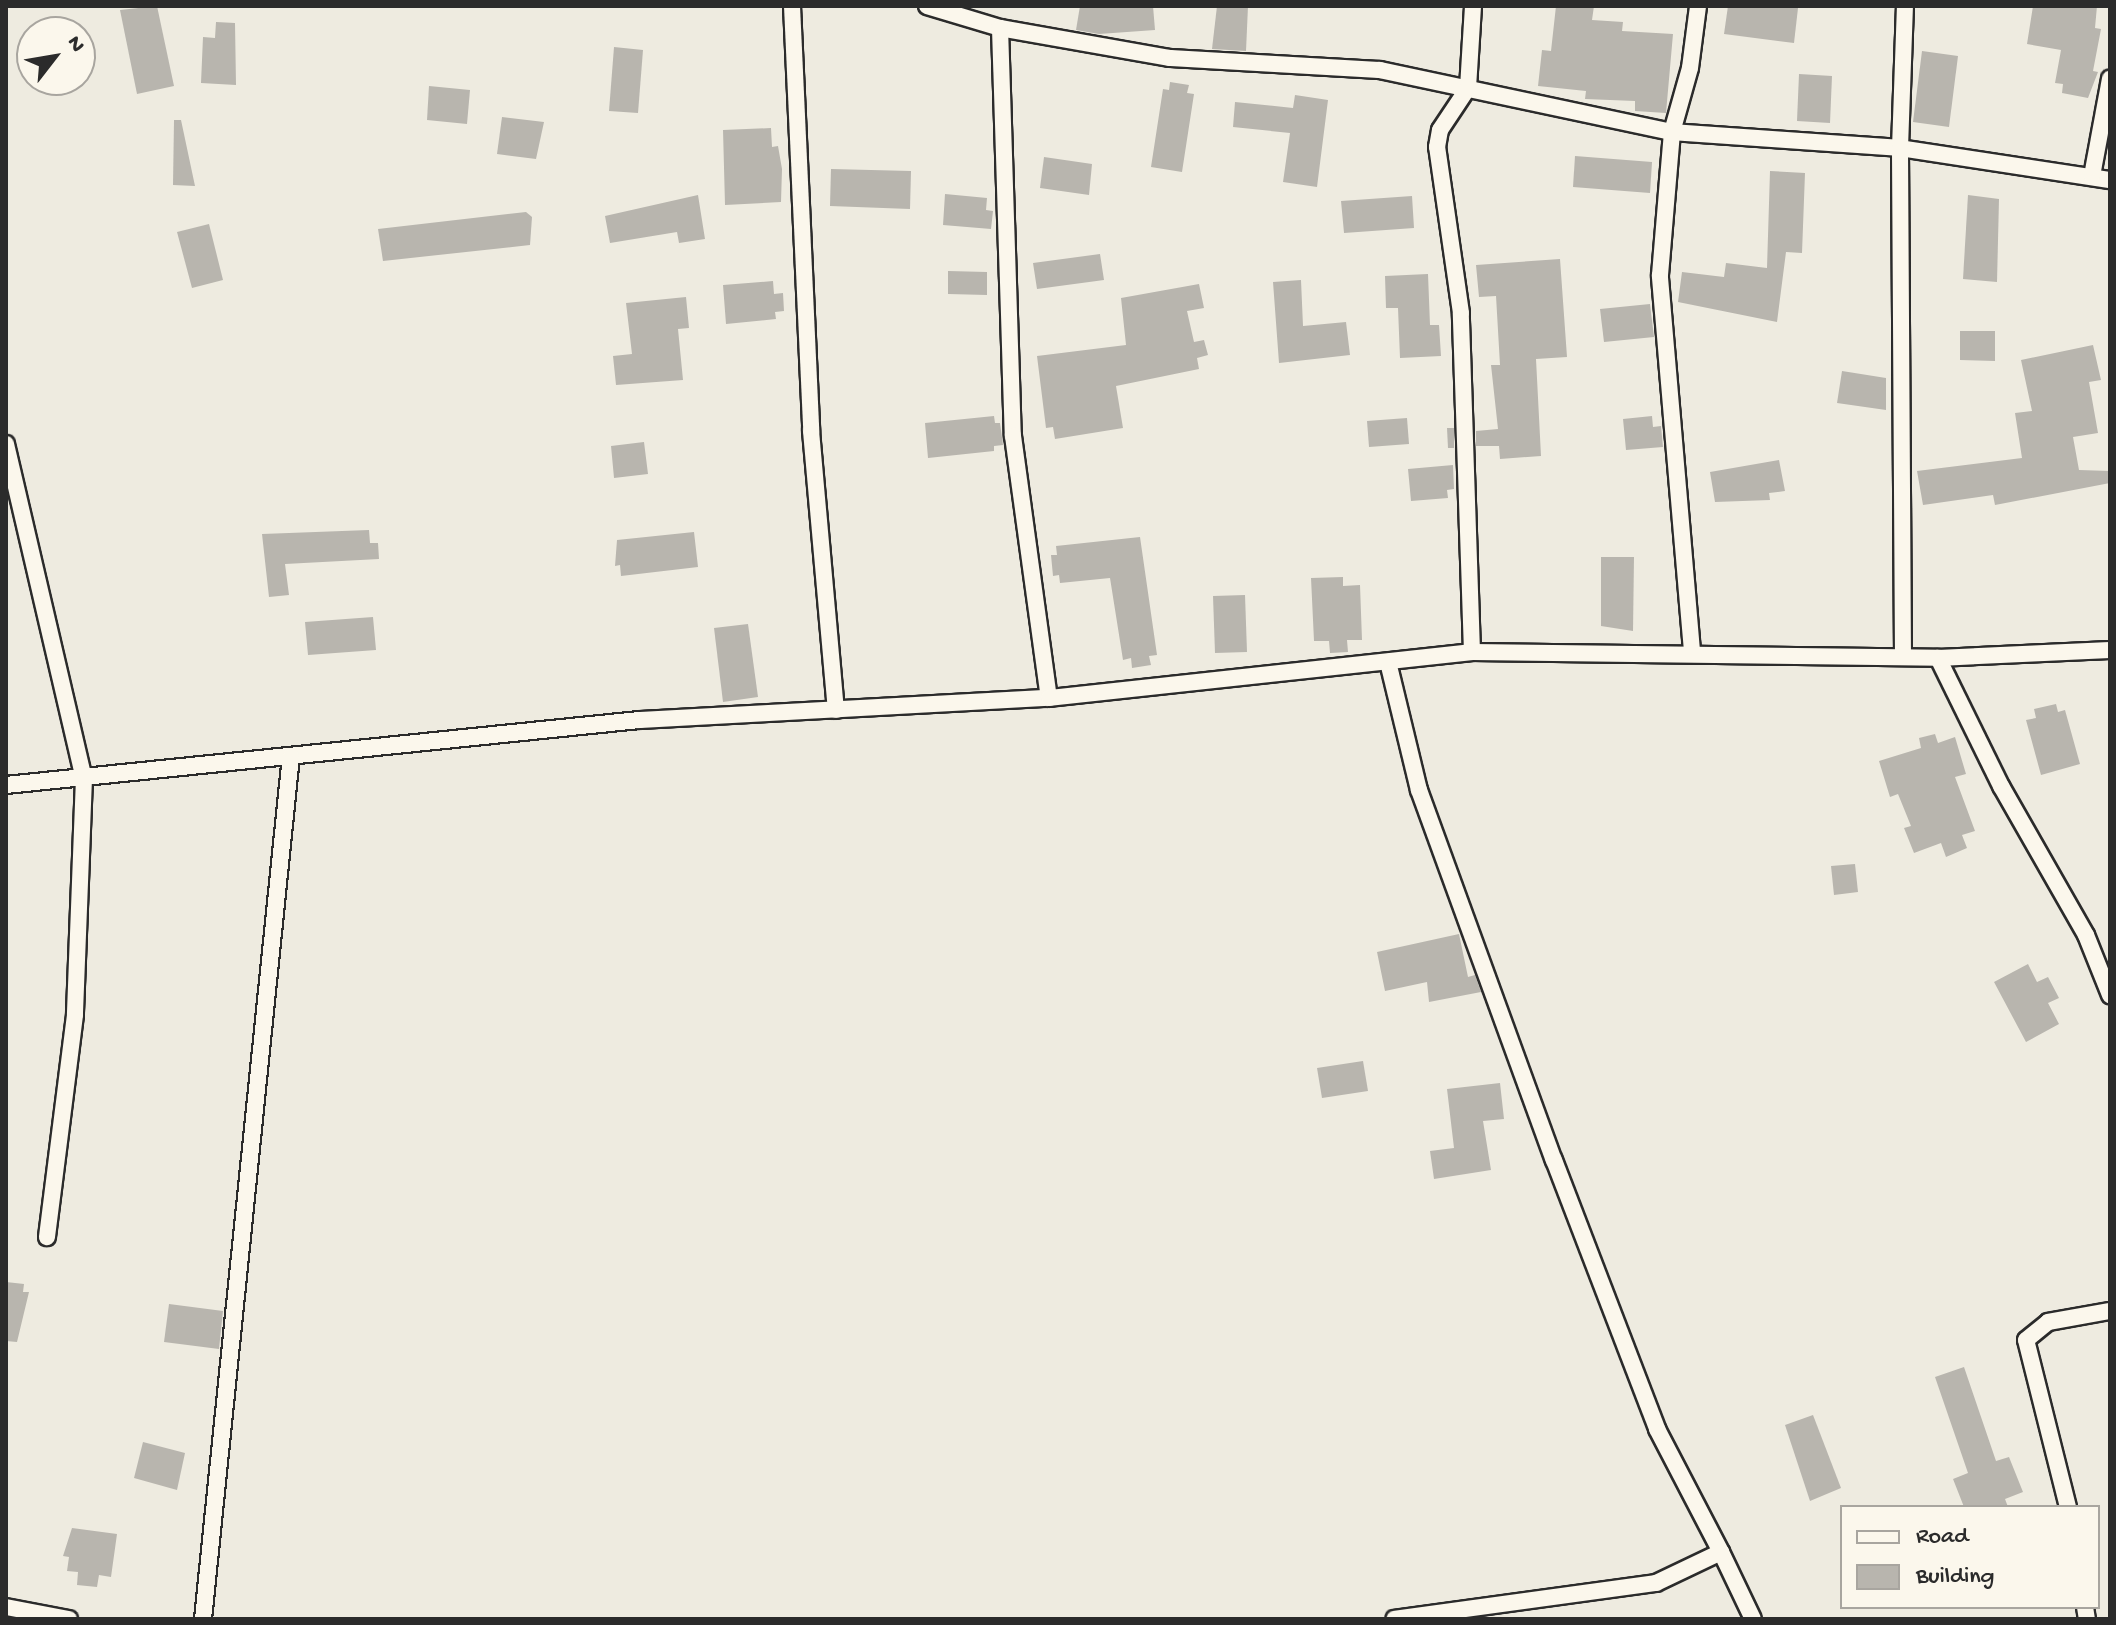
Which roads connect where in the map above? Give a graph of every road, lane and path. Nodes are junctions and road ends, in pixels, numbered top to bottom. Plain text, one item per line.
1 (792, 6) edge
2 (927, 6) edge
3 (1473, 6) edge
4 (1698, 6) edge
5 (1905, 6) edge
6 (1000, 28) junction
7 (2110, 79) edge
8 (1468, 88) junction
9 (1672, 132) junction
10 (1900, 148) junction
11 (2092, 176) junction
12 (2110, 180) edge
13 (6, 444) edge
14 (2110, 650) edge
15 (1692, 651) junction
16 (1472, 652) junction
17 (1903, 657) junction
18 (1938, 658) junction
19 (1388, 662) junction
20 (1049, 698) junction
21 (836, 710) junction
22 (291, 756) junction
23 (84, 778) junction
24 (6, 785) edge
25 (2110, 995) edge
26 (47, 1237) dead end
27 (2110, 1311) edge
28 (2067, 1505) edge
29 (1721, 1552) junction
30 (6, 1607) edge
31 (69, 1619) edge
32 (203, 1619) edge
33 (1394, 1619) edge
34 (1753, 1619) edge

1 - 21 street
2 - 6 street
3 - 8 street
4 - 9 street
5 - 10 street
6 - 8 street
6 - 20 street
7 - 11 street
8 - 9 street
8 - 16 street
9 - 10 street
9 - 15 street
10 - 11 street
10 - 17 street
11 - 12 street
13 - 23 street
14 - 18 street
15 - 16 street
15 - 17 street
16 - 19 street
17 - 18 street
18 - 25 street
19 - 20 street
19 - 29 street
20 - 21 street
21 - 22 street
22 - 23 street
22 - 32 street
23 - 24 street
23 - 26 street
27 - 28 street
29 - 33 street
29 - 34 street
30 - 31 street

